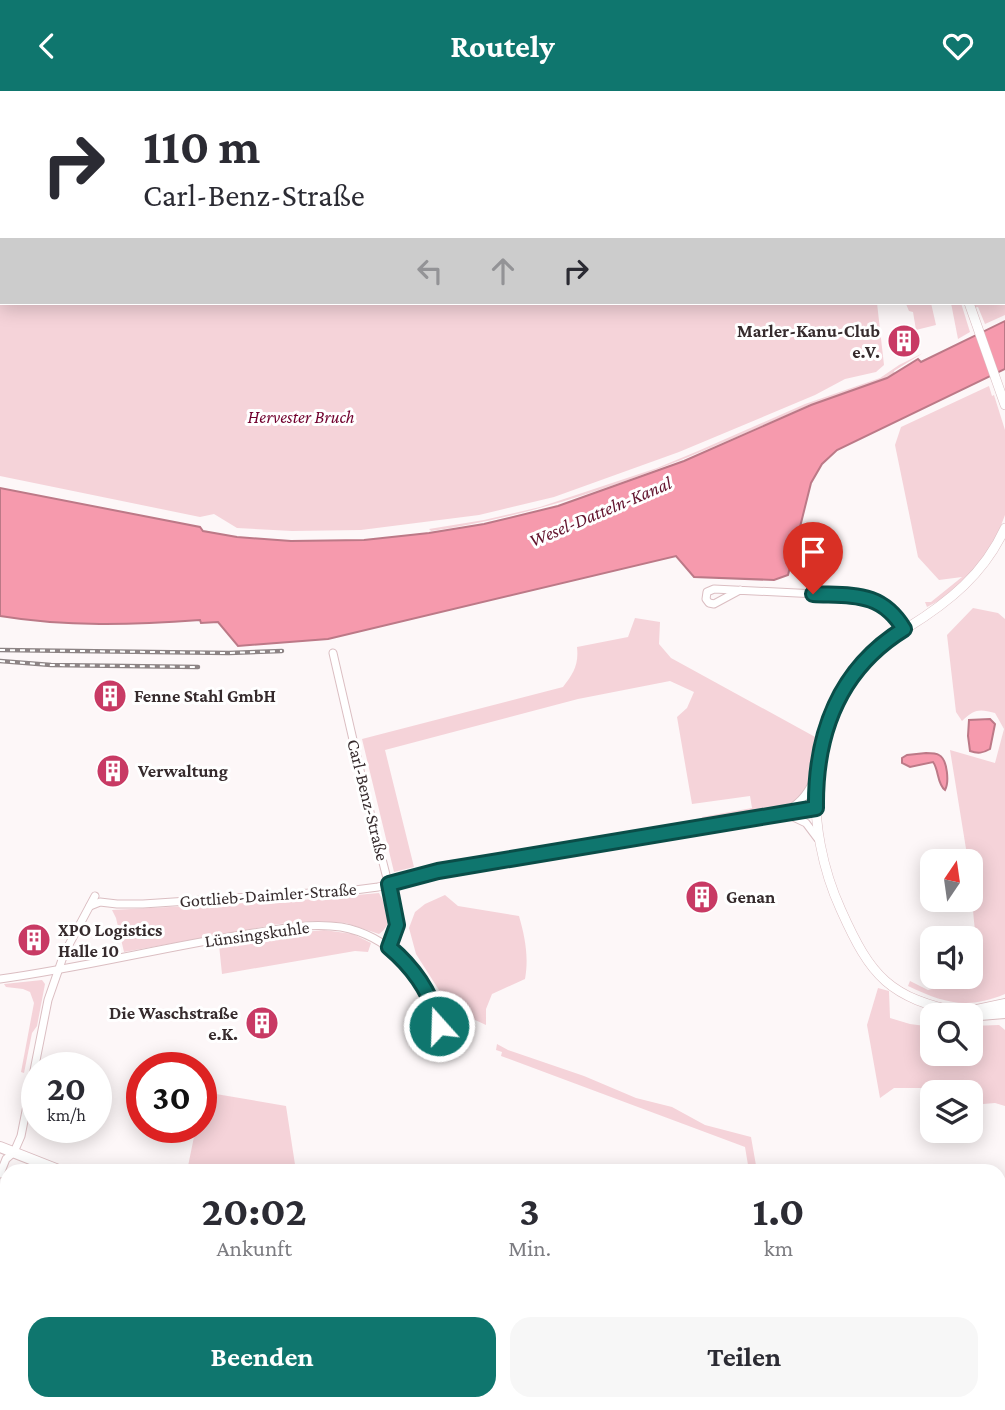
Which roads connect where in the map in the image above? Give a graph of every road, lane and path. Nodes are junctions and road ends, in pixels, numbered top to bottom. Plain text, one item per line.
1 (970, 305) edge
2 (1005, 405) edge
3 (1005, 528) edge
4 (740, 590) dead end
5 (904, 629) junction
6 (333, 653) dead end
7 (816, 777) junction
8 (816, 808) junction
9 (784, 813) junction
10 (819, 841) junction
11 (389, 884) junction
12 (95, 896) dead end
13 (90, 906) junction
14 (389, 947) junction
15 (58, 969) junction
16 (0, 979) edge
17 (924, 1003) edge
18 (1005, 1004) edge
19 (983, 1009) edge
20 (983, 1015) edge
21 (1001, 1015) edge
22 (439, 1054) dead end
23 (0, 1147) edge
24 (14, 1152) junction
25 (4, 1164) edge
26 (44, 1164) edge

1 - 2 street
3 - 5 street
4 - 5 street
5 - 7 street
6 - 11 street, Carl-Benz-Straße
7 - 8 street
7 - 9 street
8 - 9 street, Gottlieb-Daimler-Straße
8 - 10 street
9 - 10 street
9 - 11 street, Gottlieb-Daimler-Straße
10 - 17 street
11 - 13 street, Gottlieb-Daimler-Straße
11 - 14 street, Carl-Benz-Straße
12 - 13 street
13 - 15 street
14 - 15 street, Lünsingskuhle
14 - 22 street, Lünsingskuhle
15 - 16 street, Lünsingskuhle
15 - 24 street
18 - 19 main road
20 - 21 main road
23 - 24 main road
24 - 25 street
24 - 26 main road

